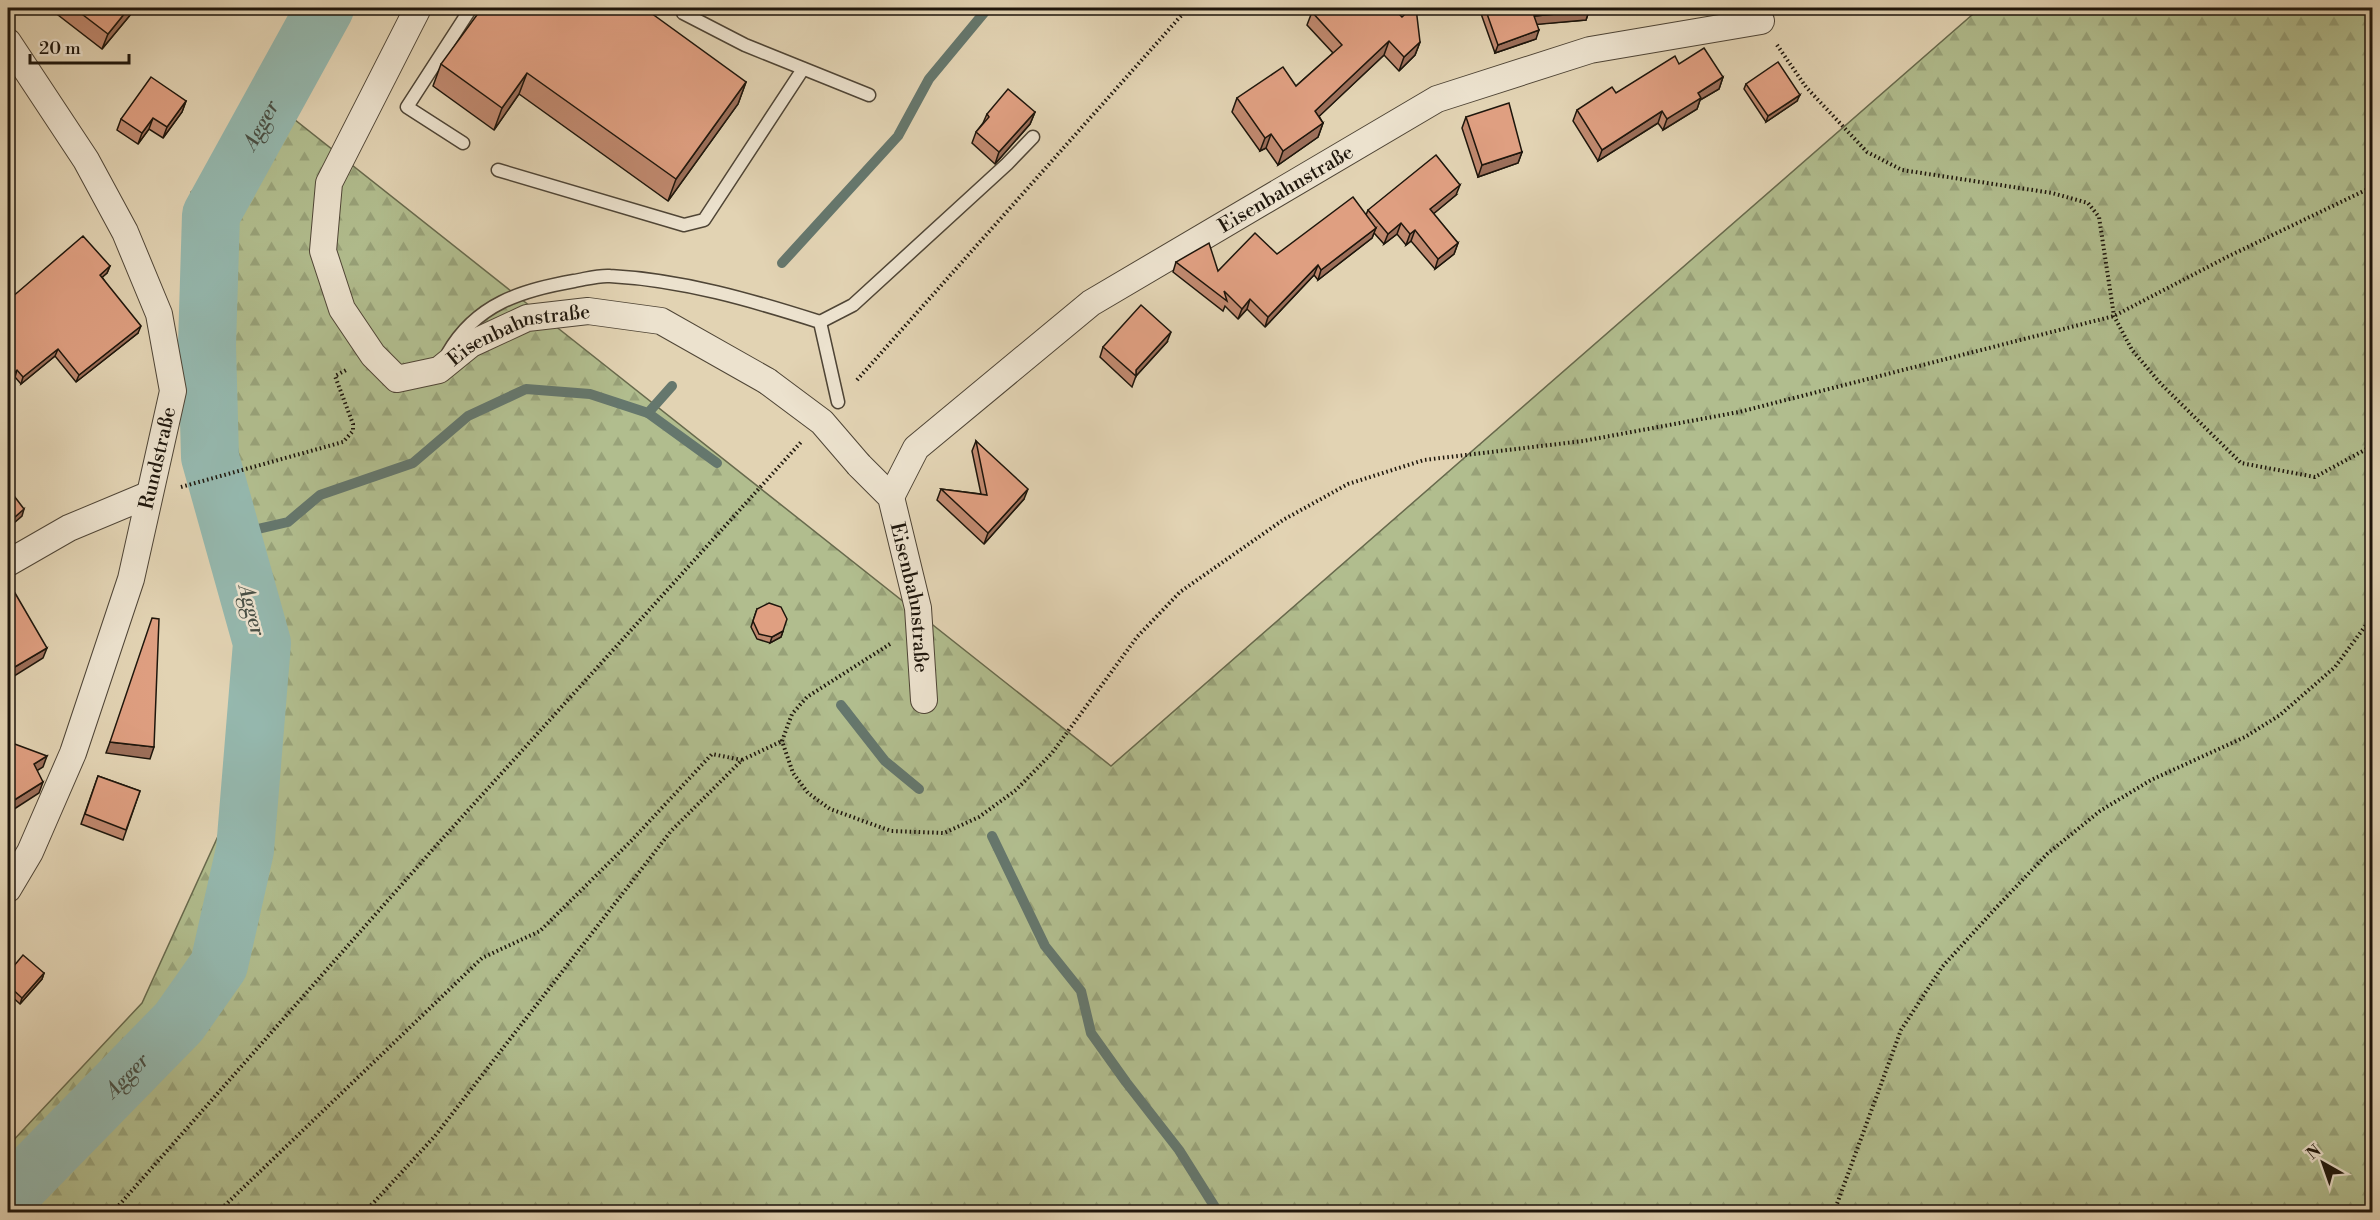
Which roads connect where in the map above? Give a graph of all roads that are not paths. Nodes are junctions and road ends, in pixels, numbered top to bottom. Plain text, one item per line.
1 (418, 8) edge
2 (471, 8) edge
3 (681, 9) edge
4 (1761, 21) road end
5 (8, 42) edge
6 (803, 69) junction
7 (869, 95) dead end
8 (1033, 137) dead end
9 (463, 143) dead end
10 (498, 170) dead end
11 (820, 322) junction
12 (439, 369) junction
13 (838, 402) dead end
14 (148, 495) junction
15 (891, 497) junction
16 (8, 563) edge
17 (924, 700) dead end
18 (8, 890) edge

1 - 12 street, Eisenbahnstraße
2 - 9 lane
3 - 6 lane
4 - 15 street, Eisenbahnstraße
5 - 14 street, Rundstraße
6 - 7 lane
6 - 10 lane
8 - 11 lane
11 - 12 lane
11 - 13 lane
12 - 15 street, Eisenbahnstraße, bridge
14 - 16 street
14 - 18 street, Rundstraße
15 - 17 street, Eisenbahnstraße

